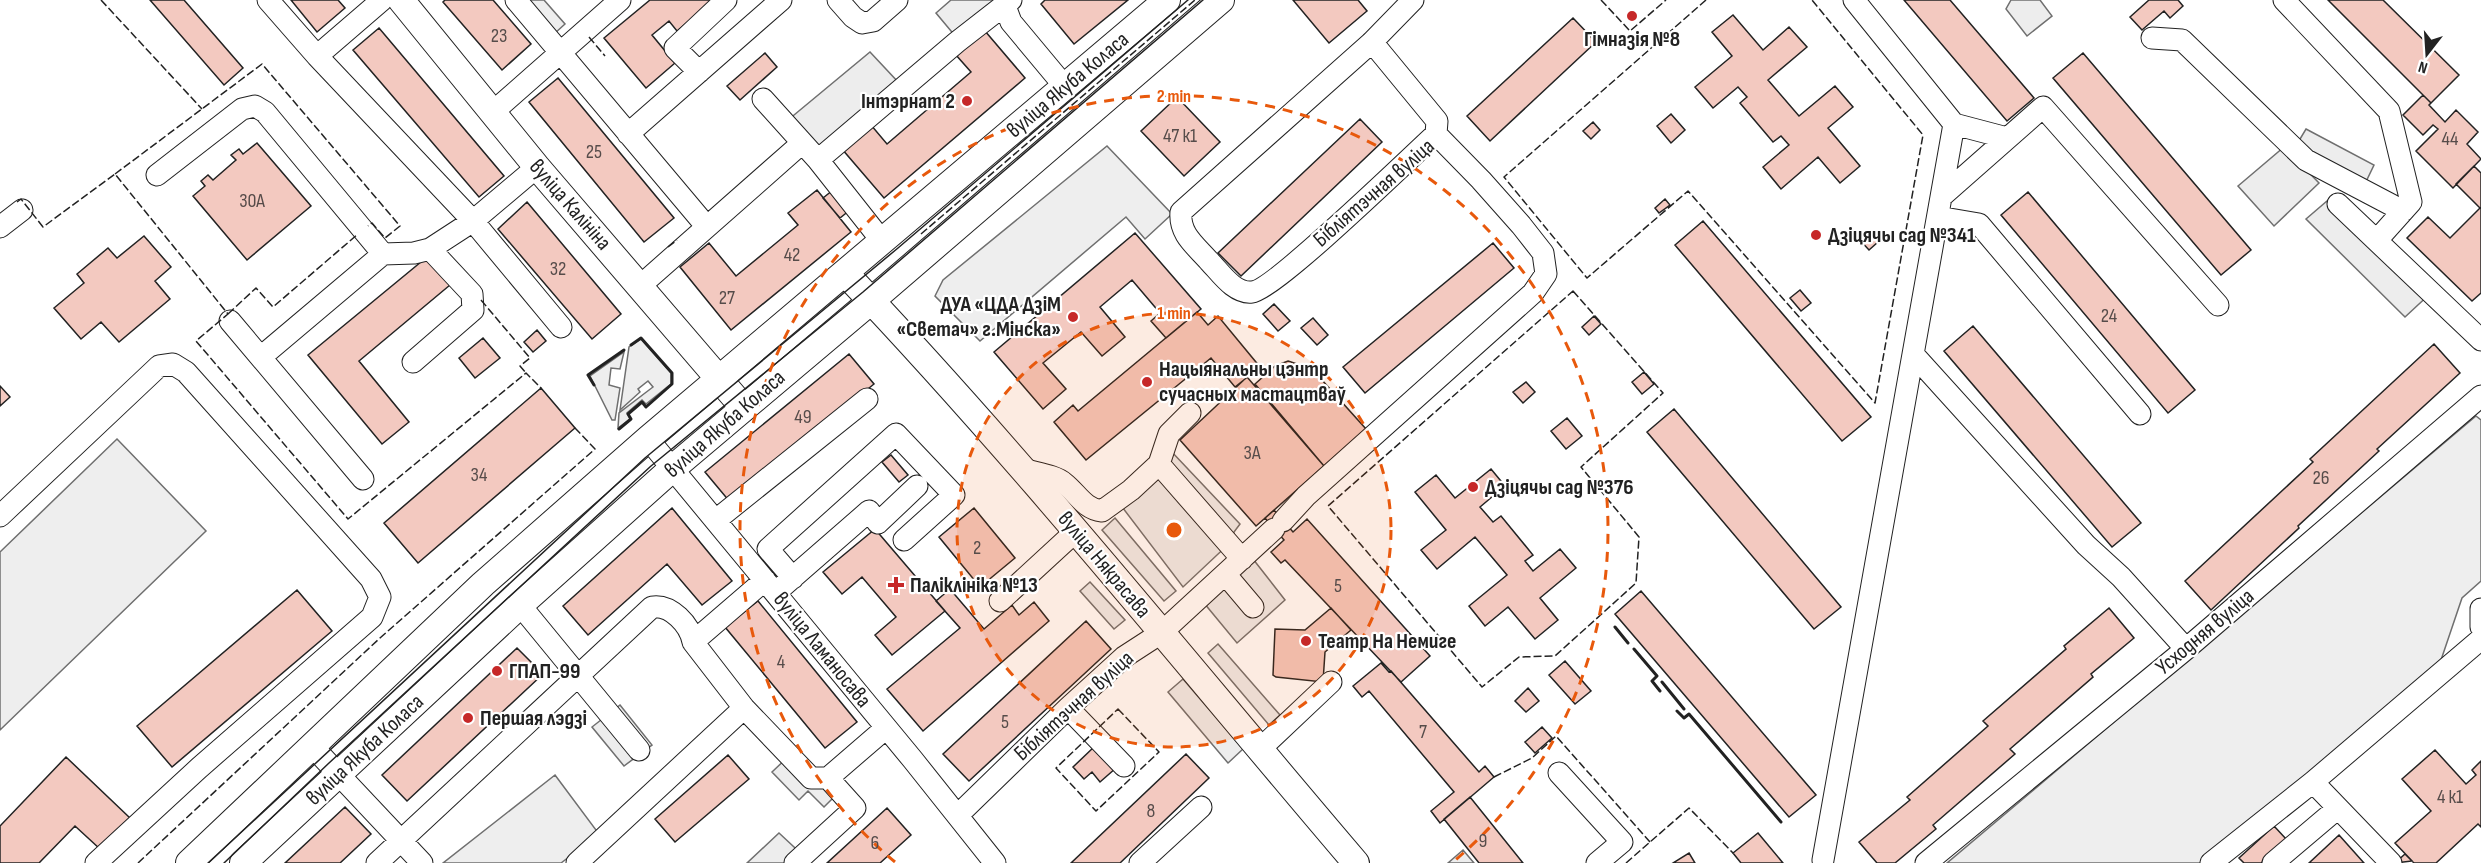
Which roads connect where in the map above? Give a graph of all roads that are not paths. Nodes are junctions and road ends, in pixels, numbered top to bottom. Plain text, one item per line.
1 (268, 0) edge
2 (382, 0) edge
3 (401, 0) edge
4 (516, 0) edge
5 (620, 0) edge
6 (726, 0) edge
7 (838, 0) edge
8 (897, 0) edge
9 (1167, 0) edge
10 (1221, 0) edge
11 (1413, 0) edge
12 (1854, 0) edge
13 (2284, 0) edge
14 (1008, 3) edge
15 (767, 4) edge
16 (2152, 38) dead end
17 (1372, 42) junction
18 (561, 52) junction
19 (316, 56) junction
20 (699, 72) junction
21 (1065, 87) junction
22 (763, 99) dead end
23 (493, 112) junction
24 (1954, 124) junction
25 (628, 134) junction
26 (1436, 134) junction
27 (2007, 138) junction
28 (801, 144) junction
29 (818, 160) junction
30 (537, 167) junction
31 (158, 175) dead end
32 (2338, 204) dead end
33 (1939, 207) junction
34 (22, 210) dead end
35 (2403, 211) junction
36 (473, 221) junction
37 (0, 227) edge
38 (707, 227) junction
39 (2377, 240) junction
40 (882, 242) junction
41 (430, 249) junction
42 (383, 254) junction
43 (846, 273) junction
44 (640, 286) junction
45 (871, 301) junction
46 (2218, 305) dead end
47 (230, 321) dead end
48 (561, 327) dead end
49 (2481, 340) edge
50 (1913, 354) junction
51 (261, 357) junction
52 (414, 362) dead end
53 (718, 378) junction
54 (2481, 396) edge
55 (867, 399) dead end
56 (743, 407) junction
57 (1190, 413) dead end
58 (2140, 414) dead end
59 (648, 439) junction
60 (1160, 464) junction
61 (673, 468) junction
62 (1023, 469) junction
63 (363, 479) dead end
64 (917, 486) dead end
65 (0, 516) edge
66 (716, 520) junction
67 (1075, 532) junction
68 (904, 540) dead end
69 (1242, 559) junction
70 (1226, 575) junction
71 (793, 578) junction
72 (770, 586) junction
73 (1000, 601) dead end
74 (520, 605) junction
75 (1253, 607) dead end
76 (2481, 609) edge
77 (2481, 627) edge
78 (1161, 633) junction
79 (2481, 639) edge
80 (693, 642) junction
81 (2186, 649) junction
82 (577, 675) junction
83 (1331, 682) dead end
84 (744, 708) junction
85 (1068, 708) junction
86 (886, 728) junction
87 (312, 746) junction
88 (639, 750) dead end
89 (1259, 750) junction
90 (1124, 766) dead end
91 (1559, 772) dead end
92 (339, 774) junction
93 (828, 778) junction
94 (2313, 782) junction
95 (1201, 807) dead end
96 (2338, 808) junction
97 (958, 815) junction
98 (401, 841) junction
99 (1818, 862) edge
100 (96, 863) edge
101 (189, 863) edge
102 (243, 863) edge
103 (377, 863) edge
104 (422, 863) edge
105 (578, 863) edge
106 (795, 863) edge
107 (994, 863) edge
108 (1140, 863) edge
109 (1356, 863) edge
110 (1597, 863) edge
111 (1926, 863) edge
112 (2211, 863) edge
113 (2273, 863) edge
114 (2391, 863) edge

1 - 19 street
2 - 19 street
3 - 23 main road, вуліца Калініна
4 - 18 street
5 - 18 street
6 - 20 street
7 - 8 street
9 - 21 main road, вуліца Якуба Коласа
10 - 45 main road, вуліца Якуба Коласа
11 - 17 street, Бібліятэчная вуліца
12 - 24 street
13 - 35 street
14 - 21 street
14 - 29 street
15 - 20 street
16 - 35 street
17 - 26 street
17 - 26 street, Бібліятэчная вуліца
18 - 23 street
18 - 25 street
19 - 36 street
20 - 25 street
21 - 40 main road, вуліца Якуба Коласа
22 - 28 street
23 - 30 main road, вуліца Калініна
24 - 27 street
24 - 33 street
25 - 38 street
26 - 69 street, Бібліятэчная вуліца
27 - 33 street
27 - 46 street
28 - 29 street
28 - 38 street
29 - 40 street
30 - 36 street
30 - 44 main road, вуліца Калініна
31 - 42 street
32 - 39 street
33 - 50 street
33 - 58 street
34 - 37 street
35 - 39 street
36 - 41 street
36 - 48 street
38 - 44 street
39 - 49 street
40 - 43 main road, вуліца Якуба Коласа
41 - 42 street
41 - 52 street
42 - 51 street
43 - 45 main road, вуліца Някрасава
43 - 53 main road, вуліца Якуба Коласа
44 - 53 main road, вуліца Калініна
45 - 56 main road, вуліца Якуба Коласа
45 - 62 main road, вуліца Някрасава
47 - 51 street
50 - 81 street
50 - 99 street
51 - 63 street
53 - 56 main road, вуліца Калініна
53 - 59 main road, вуліца Якуба Коласа
54 - 81 street, Усходняя вуліца
55 - 66 street
56 - 61 main road, вуліца Якуба Коласа
57 - 60 street
59 - 61 street, вуліца Ламаносава
59 - 87 main road, вуліца Якуба Коласа
60 - 62 street
60 - 69 street
61 - 66 street, вуліца Ламаносава
61 - 74 main road, вуліца Якуба Коласа
62 - 67 main road, вуліца Някрасава
64 - 71 street
65 - 100 street
66 - 72 street, вуліца Ламаносава
67 - 73 street
67 - 78 main road, вуліца Някрасава
68 - 71 street
69 - 70 street, Бібліятэчная вуліца
70 - 75 street
70 - 78 street, Бібліятэчная вуліца
71 - 72 street
72 - 80 street
72 - 86 street, вуліца Ламаносава
74 - 82 street
74 - 92 main road, вуліца Якуба Коласа
76 - 77 street
78 - 85 street, Бібліятэчная вуліца
78 - 89 main road, вуліца Някрасава
79 - 94 street
80 - 82 street
80 - 84 street
81 - 111 street, Усходняя вуліца
82 - 88 street
82 - 98 street
83 - 89 street
84 - 93 street
84 - 105 street
85 - 90 street
85 - 97 street, Бібліятэчная вуліца
86 - 93 street
86 - 97 street, вуліца Ламаносава
87 - 92 street
87 - 101 main road, вуліца Якуба Коласа
89 - 109 main road, вуліца Някрасава
91 - 110 street
92 - 98 street
92 - 102 main road, вуліца Якуба Коласа
93 - 106 street
94 - 96 street
94 - 112 street
95 - 108 street
96 - 113 street
96 - 114 street
97 - 107 street, вуліца Ламаносава
98 - 103 street
98 - 104 street

